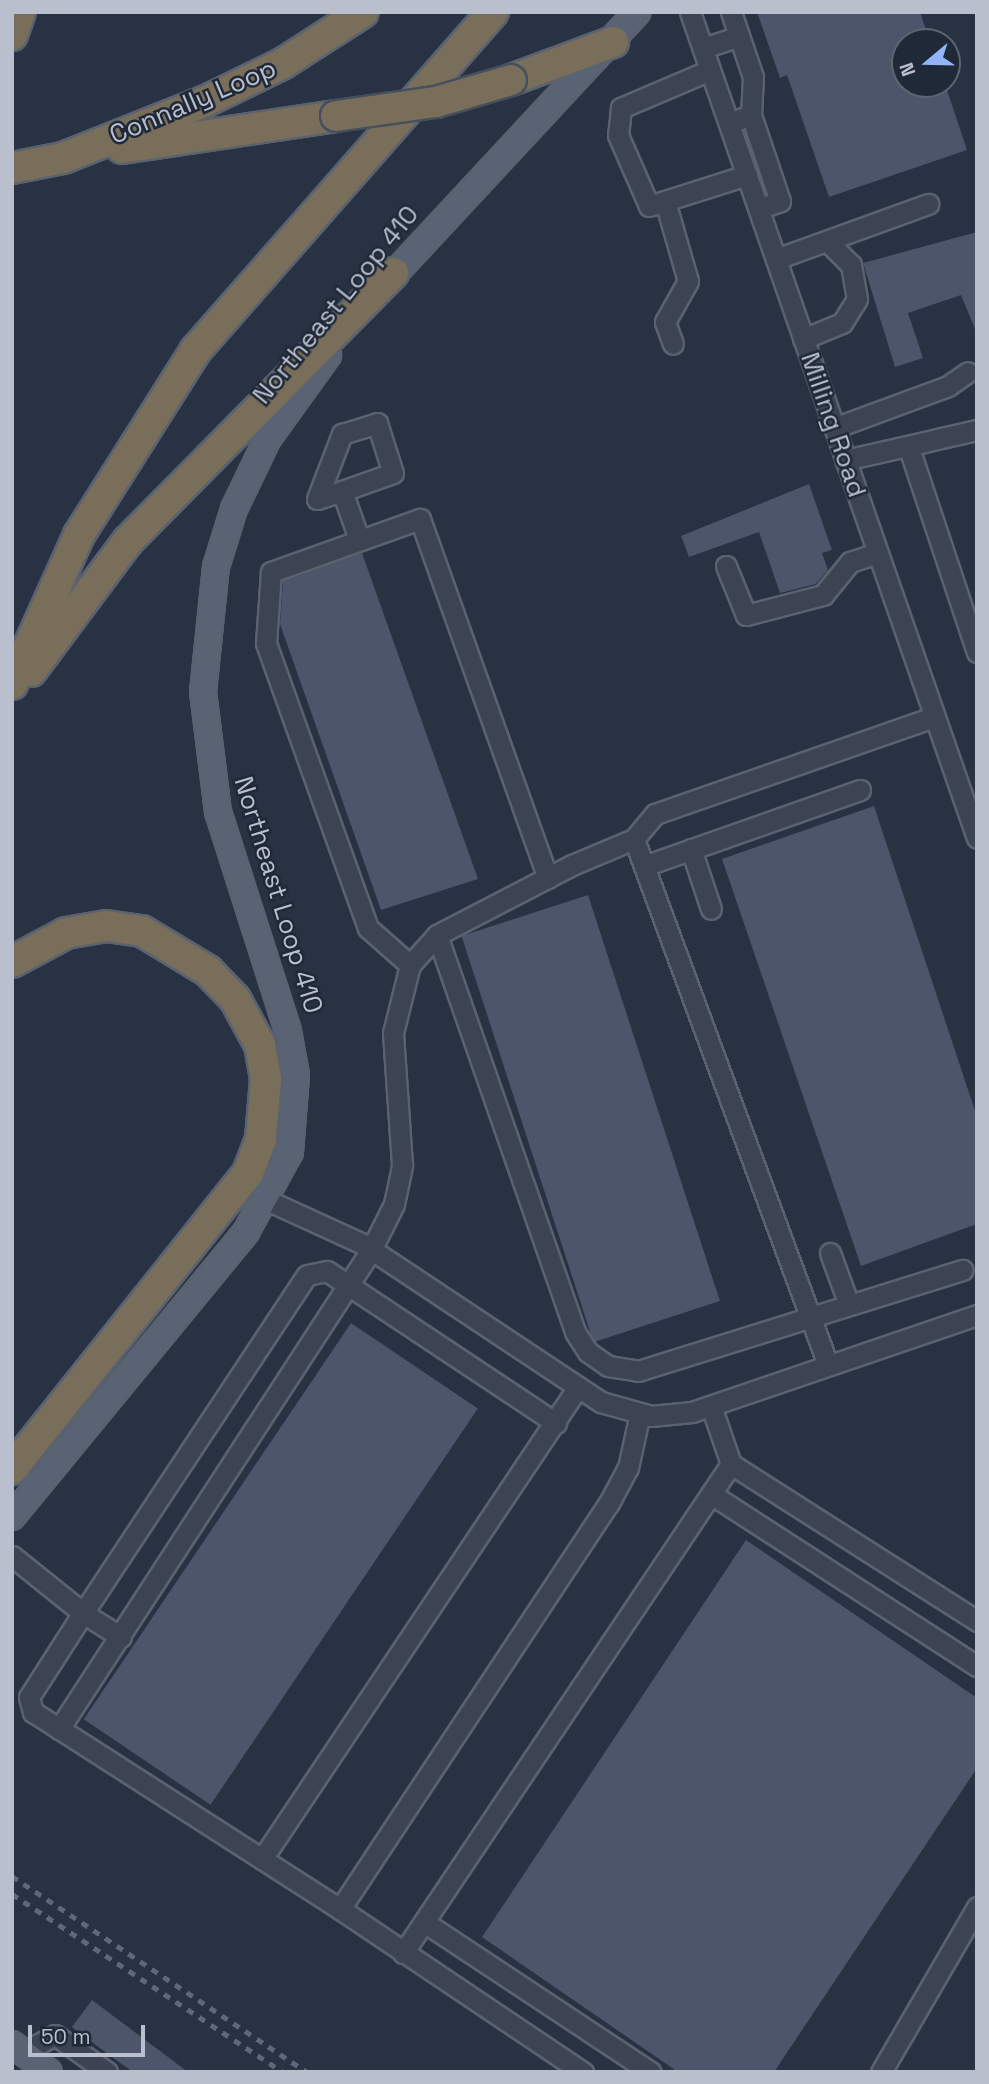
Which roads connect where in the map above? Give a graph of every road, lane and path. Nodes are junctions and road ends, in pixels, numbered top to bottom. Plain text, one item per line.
1 (20, 12) edge
2 (363, 12) edge
3 (493, 12) edge
4 (638, 12) edge
5 (690, 12) edge
6 (731, 12) edge
7 (12, 35) edge
8 (739, 36) junction
9 (613, 42) junction
10 (703, 48) junction
11 (710, 69) junction
12 (751, 115) junction
13 (729, 123) junction
14 (63, 158) junction
15 (12, 168) edge
16 (747, 175) junction
17 (665, 201) junction
18 (928, 204) dead end
19 (758, 209) junction
20 (827, 241) junction
21 (776, 259) junction
22 (394, 273) junction
23 (803, 339) junction
24 (673, 344) dead end
25 (968, 372) dead end
26 (834, 428) junction
27 (977, 430) edge
28 (909, 448) junction
29 (845, 460) junction
30 (342, 491) dead end
31 (359, 539) junction
32 (877, 553) junction
33 (726, 566) dead end
34 (977, 652) edge
35 (12, 684) edge
36 (12, 701) edge
37 (934, 717) junction
38 (860, 790) dead end
39 (977, 838) edge
40 (634, 839) junction
41 (691, 849) junction
42 (644, 866) junction
43 (548, 878) junction
44 (711, 909) dead end
45 (437, 935) junction
46 (12, 962) edge
47 (410, 965) junction
48 (267, 1200) junction
49 (372, 1250) junction
50 (830, 1253) dead end
51 (963, 1270) dead end
52 (349, 1285) junction
53 (849, 1305) junction
54 (977, 1315) edge
55 (810, 1317) junction
56 (828, 1366) junction
57 (578, 1387) junction
58 (711, 1405) junction
59 (640, 1413) junction
60 (556, 1423) junction
61 (731, 1464) junction
62 (12, 1469) edge
63 (711, 1494) junction
64 (12, 1517) edge
65 (12, 1556) edge
66 (83, 1613) junction
67 (977, 1621) edge
68 (121, 1637) junction
69 (977, 1666) edge
70 (60, 1729) junction
71 (262, 1859) junction
72 (977, 1907) edge
73 (340, 1909) junction
74 (424, 1922) junction
75 (403, 1953) junction
76 (18, 2048) edge
77 (48, 2072) edge
78 (107, 2072) edge
79 (583, 2072) edge
80 (651, 2072) edge
81 (880, 2072) edge

1 - 7 highway
2 - 14 highway, Connally Loop
3 - 35 highway
4 - 9 main road, Northeast Loop 410
5 - 10 street, Milling Road
6 - 8 street
8 - 10 street
8 - 12 street
9 - 14 highway, bridge
9 - 22 main road, Northeast Loop 410
10 - 11 street, Milling Road
11 - 13 street, Milling Road
11 - 17 street
12 - 13 street
12 - 19 street
13 - 16 street, Milling Road
14 - 15 highway, Connally Loop
16 - 17 street
16 - 19 street, Milling Road
17 - 24 street
18 - 20 street
19 - 21 street, Milling Road
20 - 21 street
20 - 23 street
21 - 23 street, Milling Road
22 - 36 highway
22 - 48 main road, Northeast Loop 410
23 - 26 street, Milling Road
25 - 26 street
26 - 29 street, Milling Road
27 - 28 street
28 - 29 street
28 - 34 street
29 - 32 street, Milling Road
30 - 31 street
31 - 43 street
31 - 47 street
32 - 33 street
32 - 37 street, Milling Road
37 - 39 street, Milling Road
37 - 40 street
38 - 41 street
40 - 42 street
40 - 43 street
41 - 42 street
41 - 44 street
42 - 55 street
43 - 45 street
45 - 47 street
45 - 55 street
46 - 62 highway
47 - 49 street
48 - 49 street
48 - 64 main road, Northeast Loop 410
49 - 52 street
49 - 57 street
50 - 53 street
51 - 53 street
52 - 60 street
52 - 66 street
52 - 68 street
53 - 55 street
54 - 56 street
55 - 56 street
56 - 58 street
57 - 59 street
57 - 60 street
58 - 59 street
58 - 61 street
59 - 73 street
60 - 71 street
61 - 63 street
61 - 67 street
63 - 69 street
63 - 74 street
65 - 66 street
66 - 68 street
66 - 70 street
68 - 70 street
70 - 71 street
71 - 73 street
72 - 81 street
73 - 75 street
74 - 75 street
74 - 80 street
75 - 79 street
76 - 77 main road
76 - 78 street

